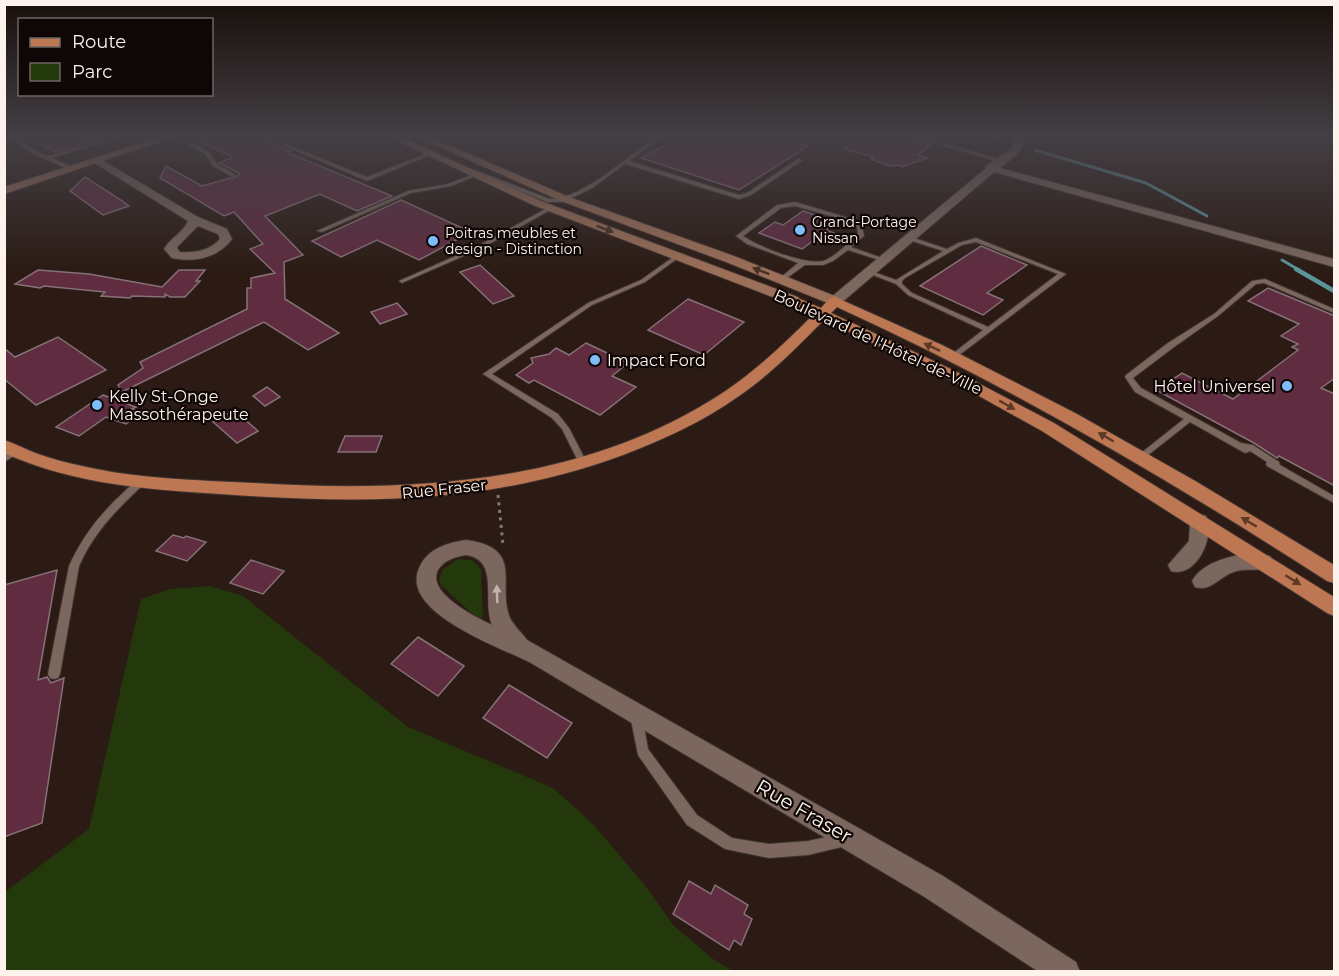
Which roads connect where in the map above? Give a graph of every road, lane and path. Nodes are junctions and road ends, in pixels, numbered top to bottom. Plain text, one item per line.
1 (31, 182) edge
2 (132, 182) edge
3 (458, 182) edge
4 (490, 182) edge
5 (502, 182) edge
6 (526, 182) edge
7 (598, 182) edge
8 (689, 182) edge
9 (768, 182) edge
10 (974, 182) edge
11 (1039, 182) edge
12 (4, 191) edge
13 (566, 199) junction
14 (550, 208) junction
15 (194, 220) dead end
16 (320, 231) dead end
17 (908, 238) junction
18 (848, 248) junction
19 (948, 251) junction
20 (678, 256) junction
21 (882, 259) junction
22 (803, 263) junction
23 (1335, 263) edge
24 (868, 272) junction
25 (782, 279) junction
26 (402, 281) dead end
27 (899, 283) junction
28 (829, 307) junction
29 (1335, 311) edge
30 (988, 330) junction
31 (954, 357) junction
32 (1189, 419) junction
33 (1236, 445) junction
34 (1246, 450) dead end
35 (8, 452) edge
36 (1140, 456) junction
37 (583, 463) junction
38 (1270, 464) dead end
39 (1281, 470) junction
40 (142, 481) junction
41 (496, 484) junction
42 (1335, 500) edge
43 (1199, 521) junction
44 (1263, 561) junction
45 (495, 563) junction
46 (1178, 565) dead end
47 (1335, 574) edge
48 (1202, 581) dead end
49 (1335, 607) edge
50 (529, 651) junction
51 (54, 674) dead end
52 (636, 713) junction
53 (852, 838) junction
54 (1066, 972) edge

1 - 12 main road
2 - 15 street
3 - 16 lane
4 - 14 main road, Boulevard de l'Hôtel-de-Ville
5 - 13 lane
6 - 13 main road, Boulevard de l'Hôtel-de-Ville
7 - 13 lane
8 - 9 lane
10 - 17 street
11 - 23 street
25 -> 13 main road, Boulevard de l'Hôtel-de-Ville
14 -> 20 main road, Boulevard de l'Hôtel-de-Ville
14 - 26 lane
17 - 19 lane
17 - 21 street
18 - 21 lane
18 - 22 lane
18 - 22 lane
19 - 27 lane
19 - 30 lane
20 - 28 main road, Boulevard de l'Hôtel-de-Ville
20 - 37 lane
21 - 24 street
22 - 25 lane
24 - 27 lane
24 - 28 street
25 - 28 main road, Boulevard de l'Hôtel-de-Ville
27 - 30 lane
31 -> 28 main road, Boulevard de l'Hôtel-de-Ville
28 - 37 main road, Rue Fraser
28 -> 43 main road, Boulevard de l'Hôtel-de-Ville
29 - 32 lane
30 - 31 lane
36 -> 31 main road, Boulevard de l'Hôtel-de-Ville
32 - 33 lane
32 - 36 lane
33 - 34 lane
33 - 39 lane
35 - 40 main road, Rue Fraser
47 -> 36 main road, Boulevard de l'Hôtel-de-Ville
37 - 41 main road, Rue Fraser
38 - 39 lane
39 - 42 lane
40 - 41 main road, Rue Fraser
40 - 51 lane
41 - 45 path
43 - 44 main road, Boulevard de l'Hôtel-de-Ville
43 - 46 street
44 - 48 street
44 -> 49 main road, Boulevard de l'Hôtel-de-Ville
50 -> 45 street
45 - 50 street
50 - 52 street, Rue Fraser
52 - 53 street, Rue Fraser
52 - 53 lane
53 - 54 street, Rue Fraser

